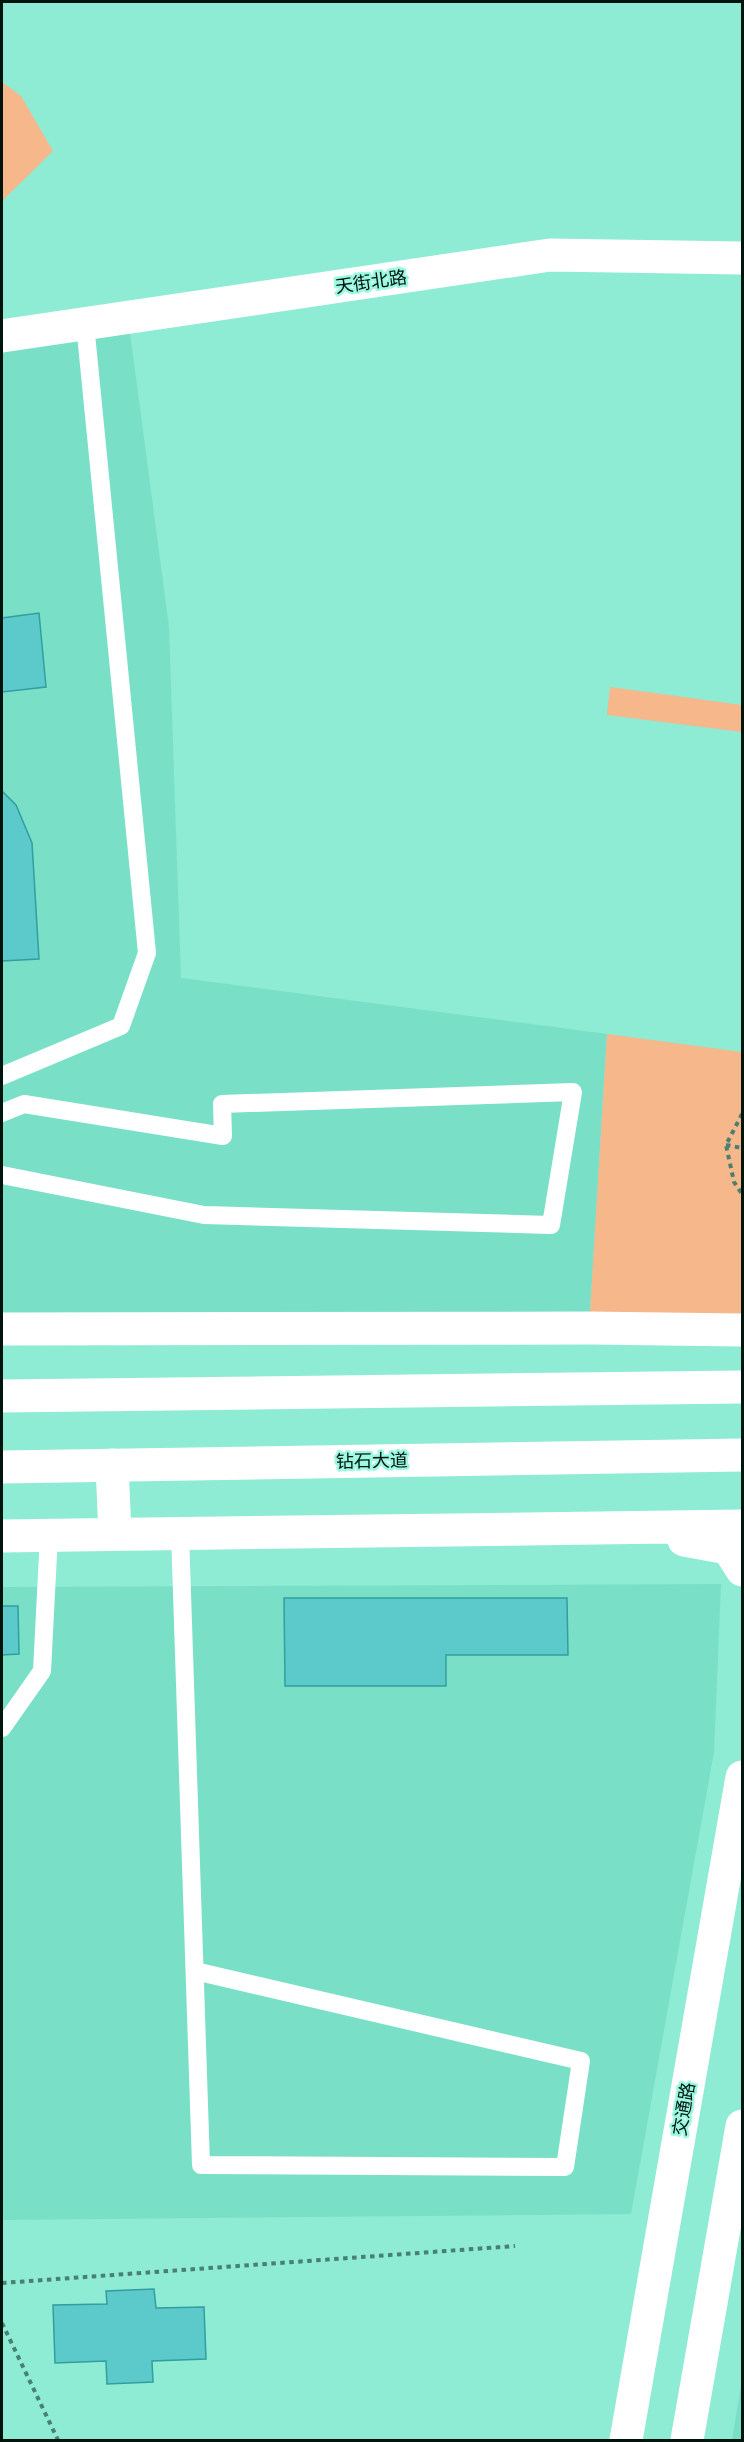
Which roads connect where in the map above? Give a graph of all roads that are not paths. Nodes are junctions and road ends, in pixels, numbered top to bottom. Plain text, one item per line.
1 (742, 258) edge
2 (85, 324) junction
3 (2, 336) edge
4 (2, 1076) edge
5 (2, 1113) edge
6 (2, 1175) edge
7 (742, 1322) edge
8 (685, 1328) junction
9 (2, 1329) edge
10 (742, 1330) edge
11 (742, 1387) edge
12 (2, 1396) edge
13 (742, 1455) edge
14 (112, 1465) junction
15 (2, 1467) edge
16 (742, 1526) edge
17 (617, 1528) junction
18 (180, 1533) junction
19 (115, 1534) junction
20 (49, 1535) junction
21 (2, 1536) edge
22 (742, 1570) edge
23 (2, 1728) edge
24 (742, 1777) edge
25 (195, 1971) junction
26 (742, 2127) edge
27 (626, 2440) edge
28 (687, 2440) edge

1 - 2 main road, 天街北路
2 - 3 main road, 天街北路
2 - 4 lane
5 - 6 lane
7 - 8 main road
8 - 9 main road
8 - 10 main road
11 - 12 main road
13 - 14 main road, 钻石大道
14 - 15 main road, 钻石大道
14 - 19 main road
16 - 17 main road
17 - 18 main road
17 - 22 main road
18 - 19 main road
18 - 25 lane
19 - 20 main road
20 - 21 main road
20 - 23 lane
24 - 27 main road, 交通路
25 - 25 lane
26 - 28 main road

